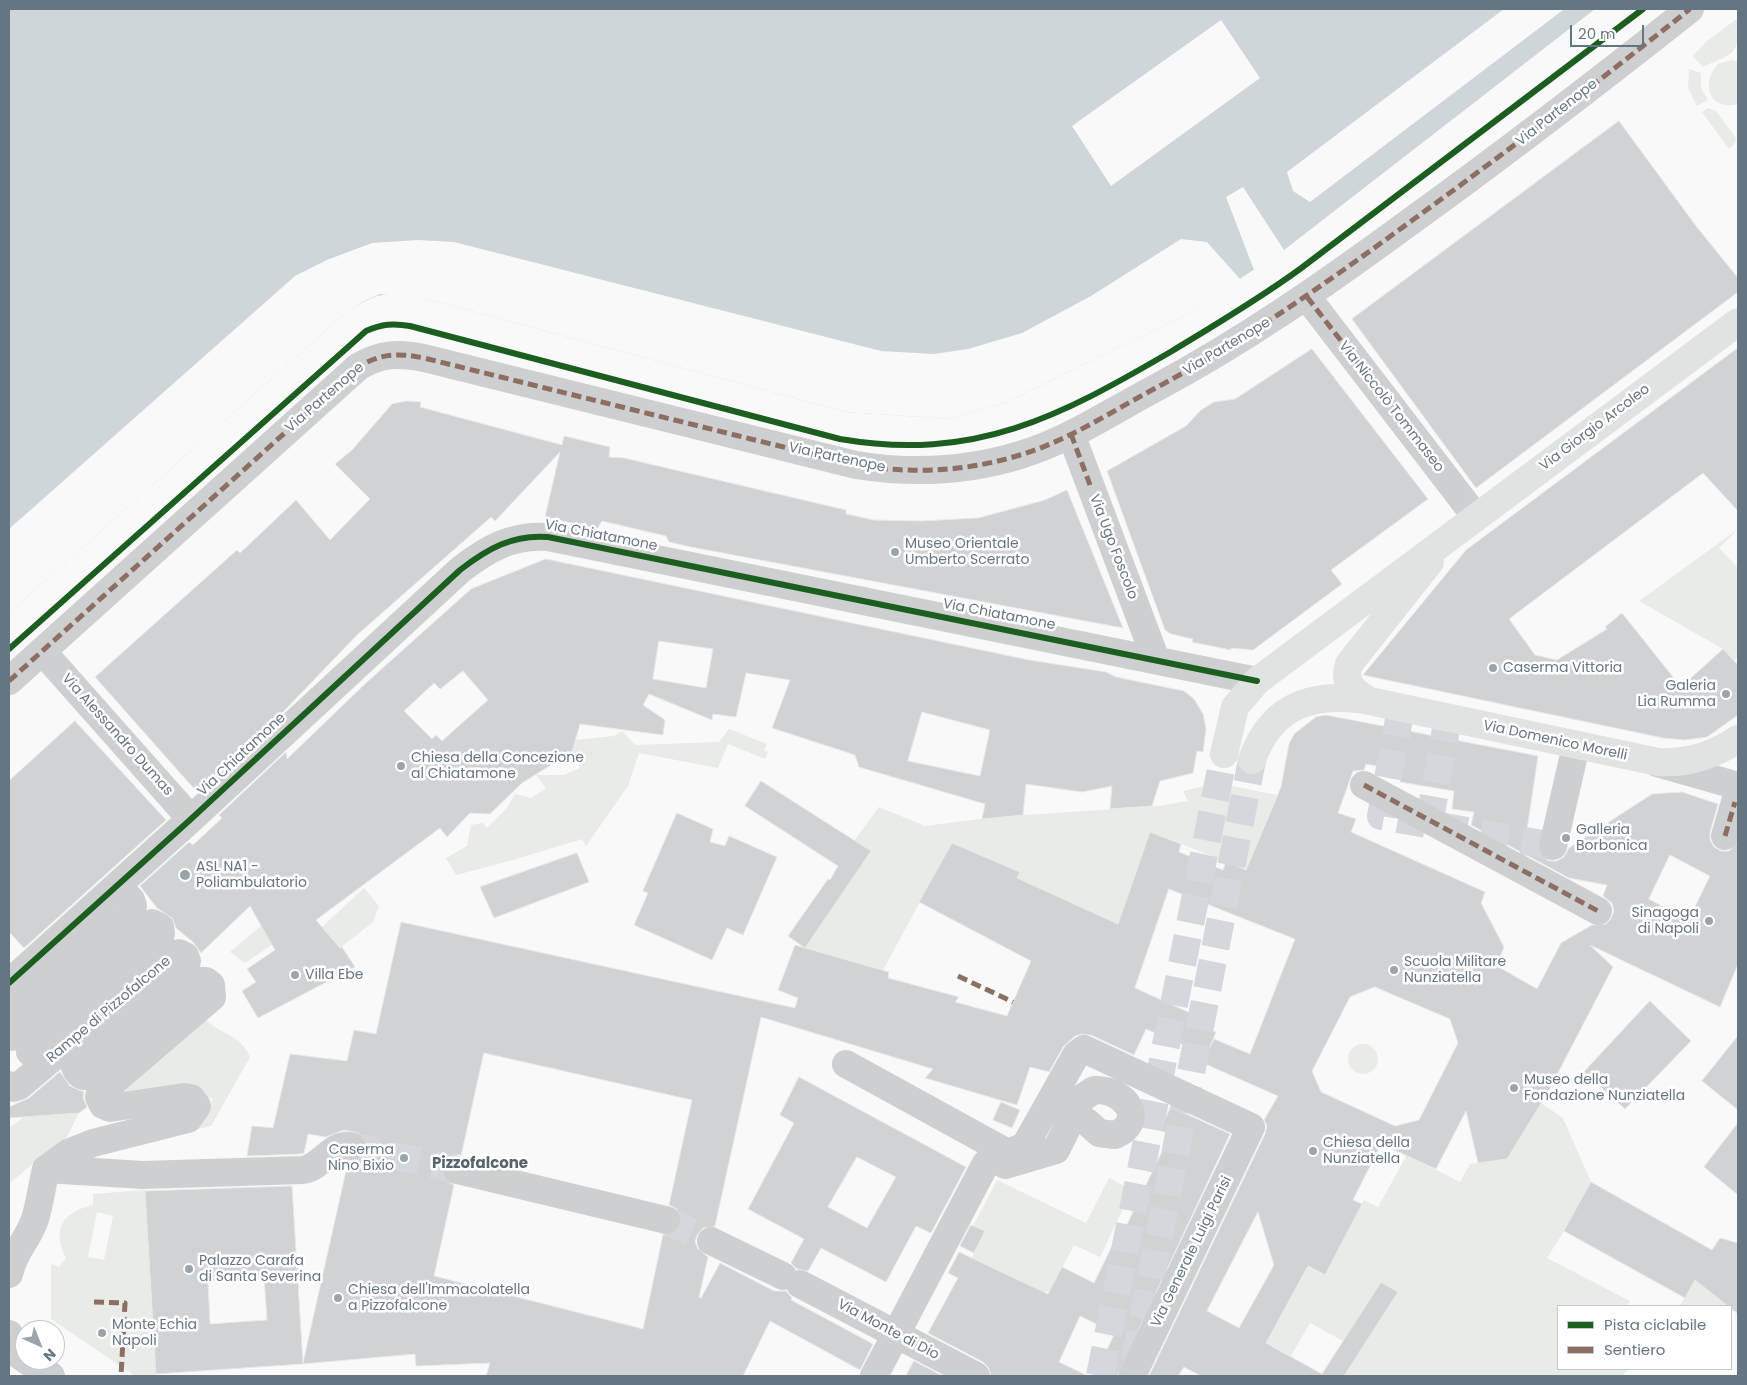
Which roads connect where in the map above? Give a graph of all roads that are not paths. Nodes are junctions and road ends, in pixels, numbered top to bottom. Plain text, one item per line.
1 (1690, 9) edge
2 (1307, 297) junction
3 (1738, 322) edge
4 (1071, 434) junction
5 (1476, 517) junction
6 (1453, 534) junction
7 (42, 651) junction
8 (1156, 660) junction
9 (1257, 680) junction
10 (9, 681) edge
11 (1370, 701) junction
12 (1738, 739) edge
13 (1576, 746) junction
14 (1224, 754) tunnel mouth
15 (1252, 760) tunnel mouth
16 (1653, 762) junction
17 (1364, 785) dead end
18 (1737, 794) edge
19 (192, 819) junction
20 (1726, 836) dead end
21 (1553, 846) dead end
22 (117, 886) junction
23 (1598, 911) dead end
24 (9, 983) edge
25 (9, 1017) edge
26 (9, 1036) edge
27 (846, 1064) dead end
28 (9, 1070) edge
29 (9, 1086) edge
30 (1087, 1122) dead end
31 (351, 1146) tunnel mouth
32 (1006, 1152) junction
33 (46, 1169) junction
34 (457, 1170) tunnel mouth
35 (982, 1172) junction
36 (666, 1220) tunnel mouth
37 (711, 1241) tunnel mouth
38 (9, 1274) edge
39 (9, 1334) edge
40 (897, 1334) junction
41 (15, 1347) edge
42 (874, 1376) edge
43 (976, 1376) edge
44 (1132, 1376) edge

1 - 2 street, Via Partenope
2 - 4 street, Via Partenope
2 - 5 street, Via Niccolò Tommaseo
3 - 5 main road, Via Giorgio Arcoleo
4 - 7 street, Via Partenope
4 - 8 street, Via Ugo Foscolo
5 - 6 main road, Via Giorgio Arcoleo
6 - 9 main road, Via Giorgio Arcoleo
6 - 11 main road, Via Giorgio Arcoleo
7 - 10 street, Via Partenope
7 - 19 street, Via Alessandro Dumas
8 - 9 street, Via Chiatamone
8 - 19 street, Via Chiatamone
9 - 14 main road, Via Giorgio Arcoleo
11 - 13 main road, Via Domenico Morelli
11 - 15 main road, Via Domenico Morelli
12 - 16 main road
13 - 16 main road, Via Domenico Morelli
13 - 21 street
16 - 18 street, Via Domenico Morelli
17 - 23 street
18 - 20 street
19 - 22 street, Via Chiatamone
22 - 24 street, Via Chiatamone
22 - 25 street
26 - 28 street, Rampe di Pizzofalcone
27 - 32 street
29 - 33 street, Rampe di Pizzofalcone
30 - 35 street
31 - 33 street
32 - 35 street
32 - 44 street, Via Generale Luigi Parisi
33 - 38 street
34 - 36 street
35 - 40 street
37 - 40 street, Via Monte di Dio
39 - 41 street
40 - 42 street
40 - 43 street, Via Monte di Dio

